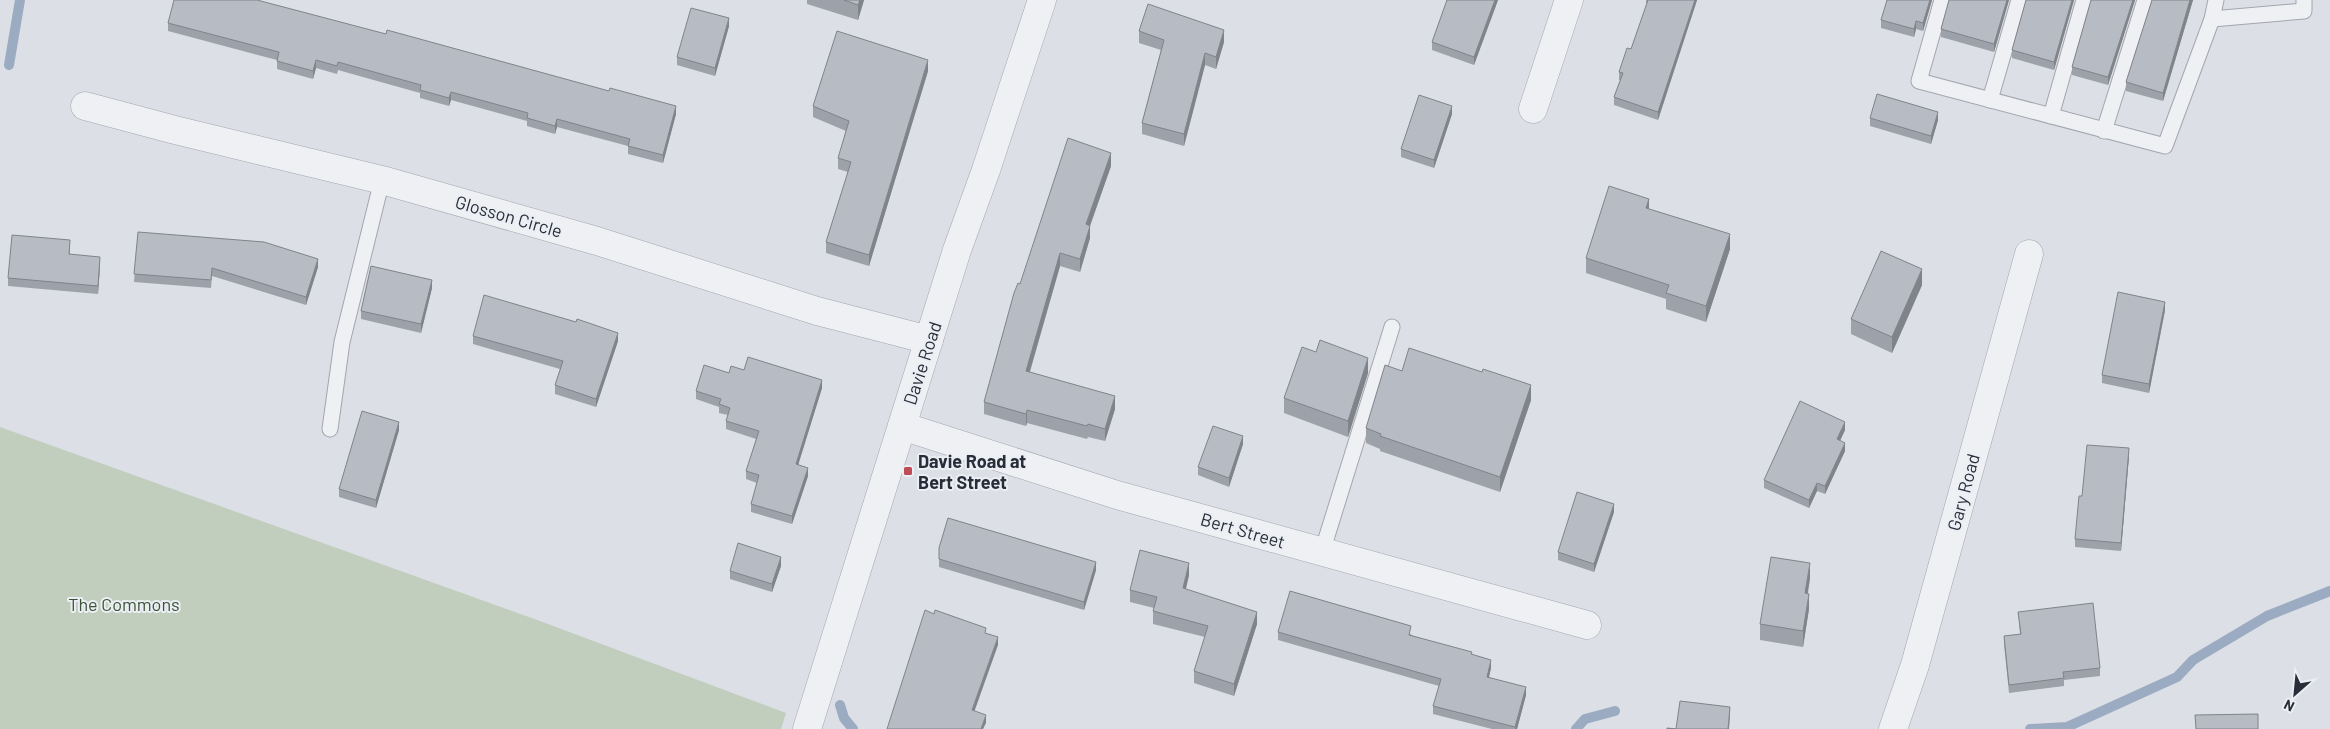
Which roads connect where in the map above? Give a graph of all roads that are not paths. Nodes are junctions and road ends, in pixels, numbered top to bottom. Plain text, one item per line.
1 (1042, 0) edge
2 (1569, 0) edge
3 (1942, 0) edge
4 (2019, 0) edge
5 (2084, 0) edge
6 (2145, 0) edge
7 (2216, 0) edge
8 (2304, 0) edge
9 (2212, 19) junction
10 (1990, 100) junction
11 (85, 106) dead end
12 (1534, 109) dead end
13 (2051, 116) junction
14 (2104, 130) junction
15 (382, 180) junction
16 (2029, 254) dead end
17 (1392, 327) dead end
18 (929, 340) junction
19 (902, 426) junction
20 (330, 429) dead end
21 (1322, 552) junction
22 (1587, 625) dead end
23 (807, 729) edge
24 (1893, 729) edge

1 - 18 street, Davie Road
2 - 12 street
3 - 10 lane
4 - 10 lane
5 - 13 lane
6 - 14 lane
7 - 9 lane
8 - 9 lane
9 - 14 lane
10 - 13 lane
11 - 15 street, Glosson Circle
13 - 14 lane
15 - 18 street, Glosson Circle
15 - 20 lane
16 - 24 street, Gary Road
17 - 21 lane
18 - 19 street, Davie Road
19 - 21 street, Bert Street
19 - 23 street, Davie Road
21 - 22 street, Bert Street

